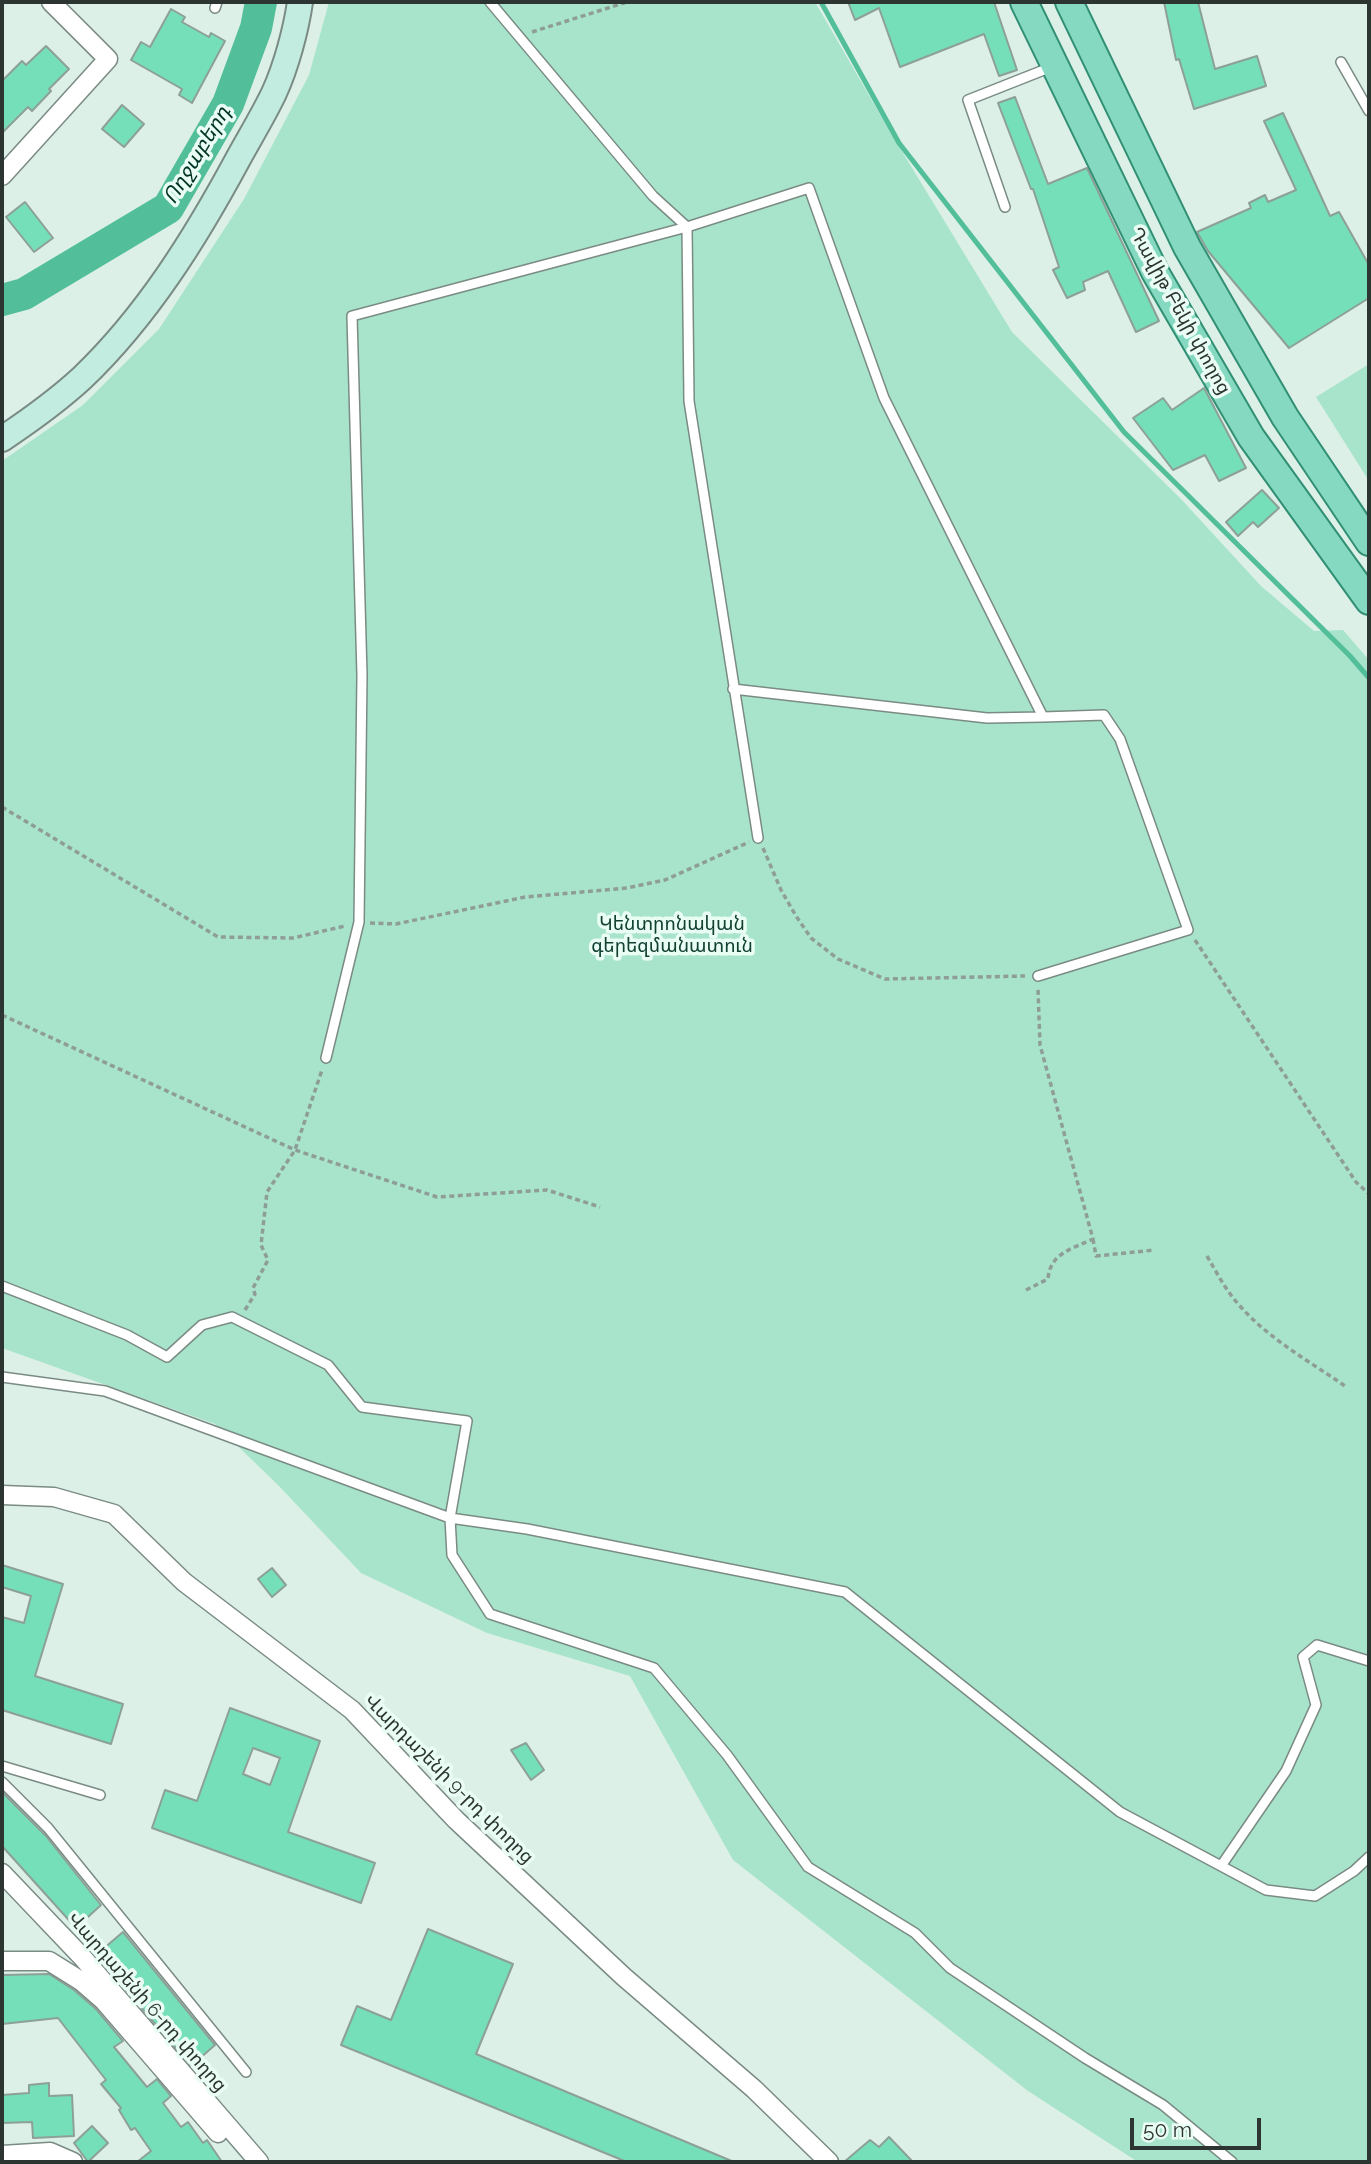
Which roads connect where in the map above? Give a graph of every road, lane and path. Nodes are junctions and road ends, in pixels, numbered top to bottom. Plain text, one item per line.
1 (51, 2) edge
2 (300, 2) edge
3 (490, 2) edge
4 (627, 2) edge
5 (1024, 2) edge
6 (1069, 2) edge
7 (517, 36) junction
8 (1341, 62) dead end
9 (1055, 65) junction
10 (1369, 111) edge
11 (2, 176) edge
12 (1005, 207) dead end
13 (687, 227) junction
14 (2, 439) edge
15 (1369, 541) edge
16 (1369, 601) edge
17 (733, 688) junction
18 (1043, 717) junction
19 (2, 807) edge
20 (758, 838) junction
21 (359, 922) junction
22 (1188, 930) junction
23 (1038, 976) junction
24 (2, 1015) edge
25 (326, 1058) joint
26 (295, 1150) junction
27 (1369, 1194) edge
28 (600, 1207) dead end
29 (1093, 1239) junction
30 (1155, 1250) dead end
31 (1207, 1255) dead end
32 (2, 1286) edge
33 (1026, 1290) dead end
34 (242, 1322) junction
35 (2, 1377) edge
36 (1345, 1386) dead end
37 (2, 1495) edge
38 (450, 1518) junction
39 (1369, 1661) edge
40 (2, 1766) edge
41 (2, 1782) edge
42 (100, 1795) dead end
43 (1369, 1857) edge
44 (1222, 1866) junction
45 (2, 1873) edge
46 (2, 1961) edge
47 (246, 2072) dead end
48 (2, 2155) edge
49 (73, 2162) edge
50 (243, 2162) edge
51 (259, 2162) edge
52 (829, 2162) edge
53 (1232, 2162) edge

1 - 11 street
2 - 14 main road
3 - 7 lane
4 - 7 path
5 - 9 main road, Դավիթ Բեկի փողոց
6 - 15 main road, Դավիթ Բեկի փողոց
7 - 13 lane
8 - 10 lane
9 - 12 lane
9 - 16 main road, Դավիթ Բեկի փողոց
13 - 17 lane
13 - 18 lane
13 - 21 lane
17 - 18 lane
17 - 20 lane
18 - 22 lane
19 - 21 path
20 - 21 path
20 - 23 path
21 - 25 lane
22 - 23 lane
22 - 27 path
23 - 29 path
24 - 26 path
25 - 26 path
26 - 28 path
26 - 34 path
29 - 30 path
29 - 33 path
31 - 36 path
32 - 34 lane
34 - 38 lane
35 - 38 lane
37 - 52 street, Վարդաշենի 9-րդ փողոց
38 - 44 lane
38 - 53 lane
39 - 44 lane
40 - 42 lane
41 - 47 lane
43 - 44 lane
45 - 51 street, Վարդաշենի 6-րդ փողոց
46 - 50 street
48 - 49 street

